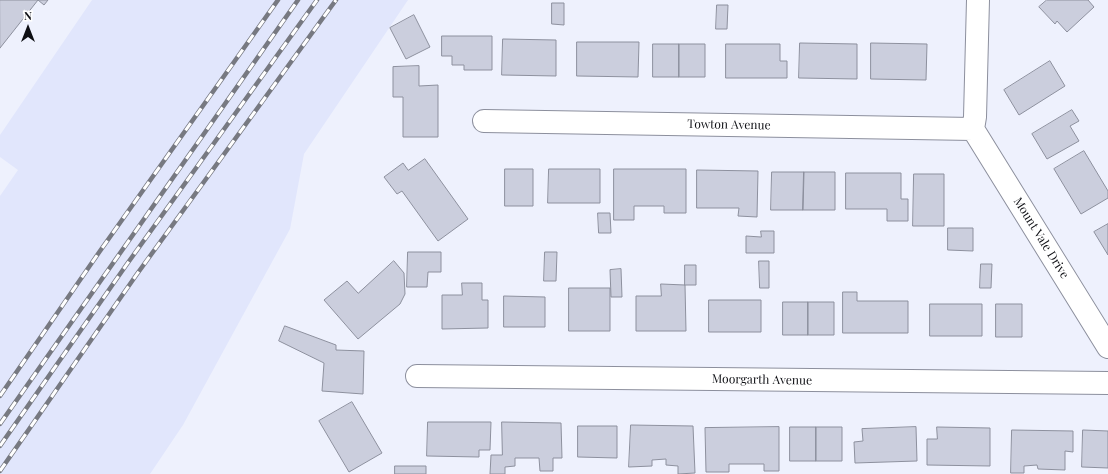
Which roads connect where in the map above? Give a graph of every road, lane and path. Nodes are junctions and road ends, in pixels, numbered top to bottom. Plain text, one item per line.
1 (978, 0) edge
2 (484, 121) dead end
3 (973, 129) junction
4 (1108, 347) edge
5 (417, 376) dead end
6 (1108, 384) edge

1 - 3 street
2 - 3 street, Towton Avenue
3 - 4 street, Mount Vale Drive
5 - 6 street, Moorgarth Avenue

